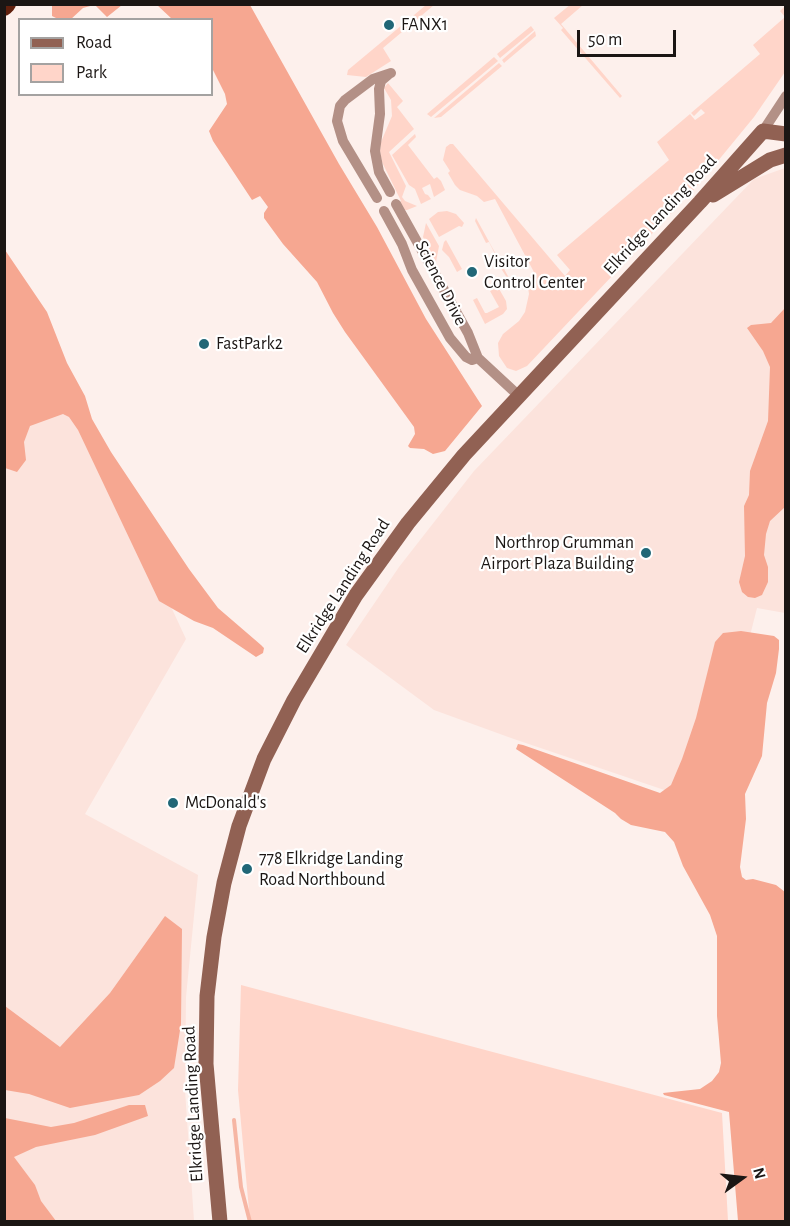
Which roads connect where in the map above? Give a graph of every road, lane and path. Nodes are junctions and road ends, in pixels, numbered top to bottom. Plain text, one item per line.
1 (786, 96) edge
2 (763, 131) junction
3 (786, 134) edge
4 (786, 155) edge
5 (390, 192) dead end
6 (377, 198) dead end
7 (700, 202) junction
8 (396, 204) dead end
9 (384, 211) dead end
10 (478, 358) junction
11 (519, 396) junction
12 (220, 1221) edge

1 - 2 street, Elkridge Landing Road
2 - 3 main road
2 - 7 main road, Elkridge Landing Road
4 - 7 main road
5 - 6 street
7 - 11 main road, Elkridge Landing Road
8 - 10 street, Science Drive
9 - 10 street, Science Drive
10 - 11 street, Science Drive
11 - 12 main road, Elkridge Landing Road

